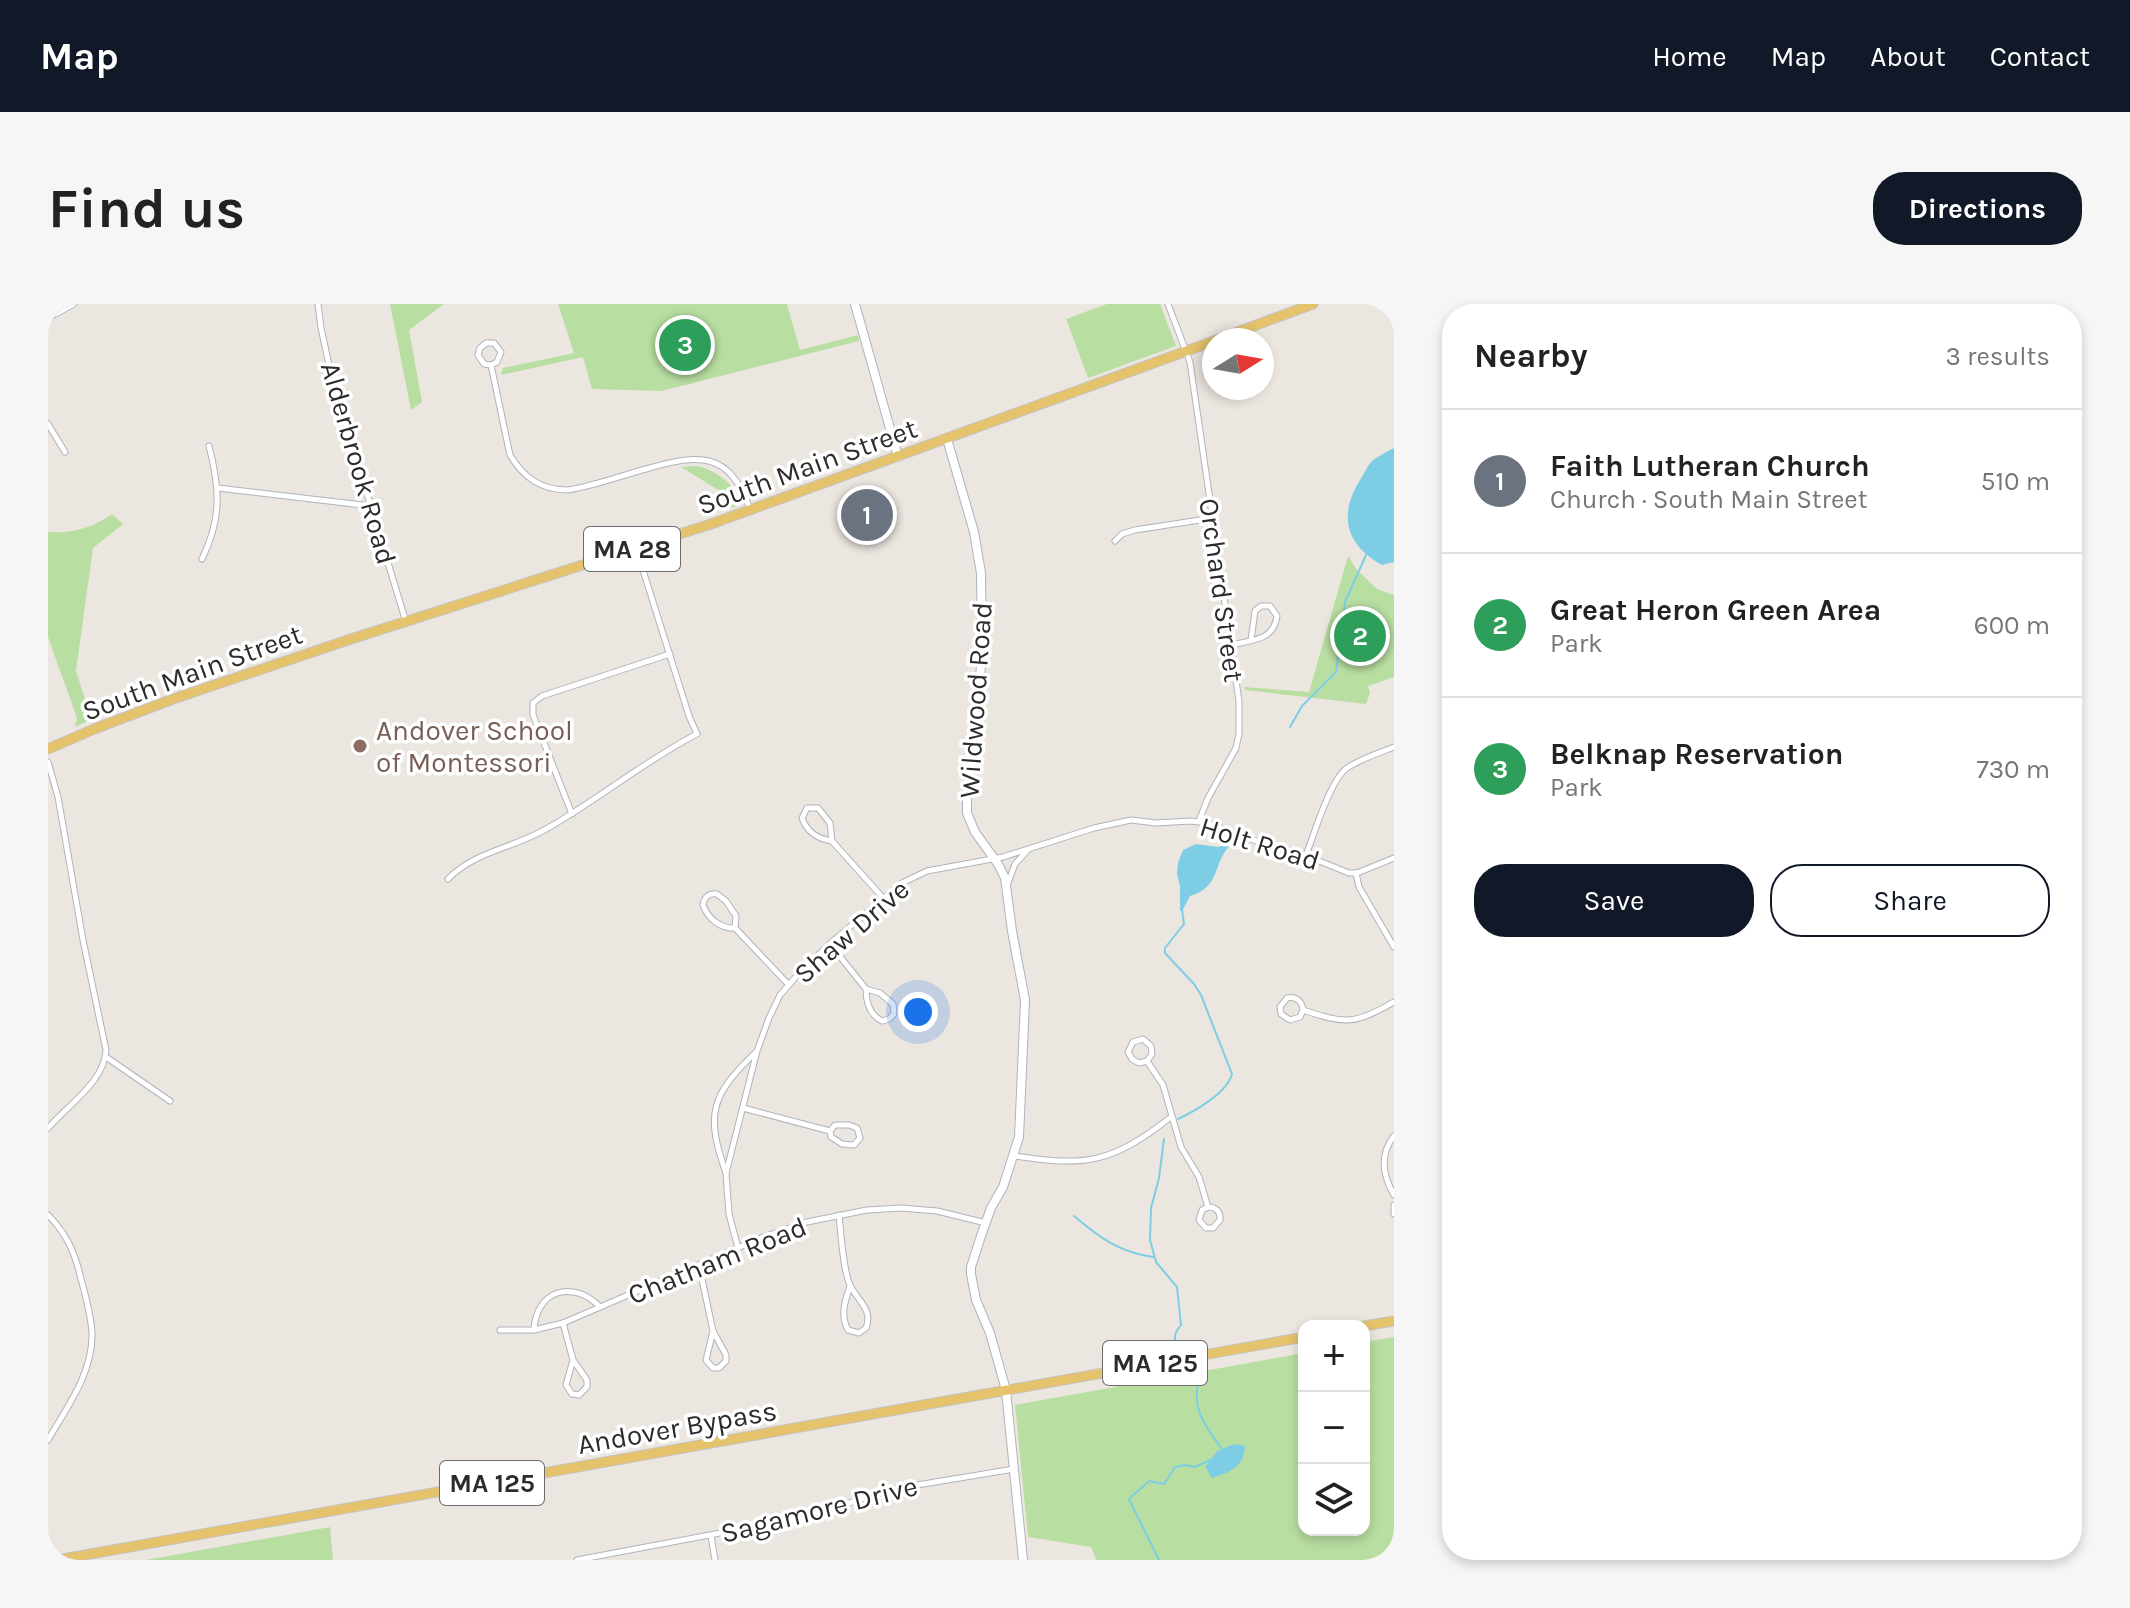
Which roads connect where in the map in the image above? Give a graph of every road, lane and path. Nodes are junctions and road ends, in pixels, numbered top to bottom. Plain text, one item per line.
1 (74, 304) edge
2 (318, 304) edge
3 (855, 304) edge
4 (1168, 304) edge
5 (1313, 304) edge
6 (48, 318) edge
7 (1248, 328) edge
8 (1202, 345) edge
9 (1186, 351) junction
10 (491, 365) junction
11 (48, 424) edge
12 (947, 439) junction
13 (209, 446) dead end
14 (65, 452) dead end
15 (898, 457) junction
16 (218, 488) junction
17 (371, 506) junction
18 (750, 511) junction
19 (1213, 518) junction
20 (1115, 541) dead end
21 (636, 548) junction
22 (202, 559) dead end
23 (406, 622) junction
24 (1251, 640) junction
25 (1231, 645) junction
26 (670, 654) junction
27 (1394, 747) edge
28 (48, 749) edge
29 (48, 762) edge
30 (572, 814) junction
31 (1199, 821) junction
32 (832, 841) junction
33 (1031, 848) junction
34 (1306, 855) junction
35 (1394, 858) edge
36 (994, 859) junction
37 (1356, 873) junction
38 (448, 879) dead end
39 (1008, 887) junction
40 (884, 899) junction
41 (735, 928) junction
42 (830, 944) junction
43 (1394, 947) edge
44 (788, 984) junction
45 (866, 989) junction
46 (1394, 1002) edge
47 (1303, 1010) junction
48 (757, 1051) junction
49 (106, 1057) junction
50 (1147, 1061) junction
51 (170, 1101) dead end
52 (743, 1108) junction
53 (1171, 1117) junction
54 (48, 1128) edge
55 (830, 1131) junction
56 (1394, 1136) edge
57 (1014, 1156) junction
58 (726, 1173) junction
59 (1394, 1195) edge
60 (1394, 1205) edge
61 (1208, 1207) junction
62 (1394, 1214) edge
63 (48, 1215) edge
64 (839, 1215) junction
65 (986, 1223) junction
66 (738, 1248) junction
67 (699, 1265) junction
68 (850, 1286) junction
69 (600, 1307) junction
70 (1394, 1321) edge
71 (563, 1323) junction
72 (1370, 1325) edge
73 (500, 1330) dead end
74 (534, 1330) junction
75 (713, 1331) junction
76 (1298, 1338) edge
77 (573, 1360) junction
78 (1006, 1390) junction
79 (48, 1440) edge
80 (1014, 1469) junction
81 (711, 1536) junction
82 (57, 1560) edge
83 (577, 1560) edge
84 (715, 1560) edge
85 (1023, 1560) edge

1 - 6 street
2 - 17 street, Alderbrook Road
3 - 15 street
4 - 9 street, Orchard Street
5 - 7 main road, South Main Street / MA 28
8 - 9 main road, South Main Street / MA 28
9 - 12 main road, South Main Street / MA 28
9 - 19 street, Orchard Street
10 - 10 street
10 - 18 street
11 - 14 street
12 - 15 main road, South Main Street / MA 28
12 - 36 street, Wildwood Road
13 - 16 street
15 - 18 main road, South Main Street / MA 28
16 - 17 street
16 - 22 street
17 - 23 street, Alderbrook Road
18 - 21 main road, South Main Street / MA 28
19 - 20 street
19 - 25 street, Orchard Street
21 - 23 main road, South Main Street / MA 28
21 - 26 street
23 - 28 main road, South Main Street / MA 28
24 - 24 street
24 - 25 street
25 - 31 street, Orchard Street
26 - 30 street
26 - 30 street
27 - 34 street
29 - 49 street
30 - 38 street
31 - 33 street, Holt Road
31 - 34 street, Holt Road
32 - 32 street
32 - 40 street
33 - 36 street, Holt Road
33 - 39 street
34 - 37 street, Holt Road
35 - 37 street, Holt Road
36 - 39 street, Wildwood Road
36 - 40 street, Shaw Drive
37 - 43 street
39 - 57 street, Wildwood Road
40 - 42 street, Shaw Drive
41 - 41 street
41 - 44 street
42 - 44 street, Shaw Drive
42 - 45 street
44 - 48 street, Shaw Drive
45 - 45 street
46 - 47 street
47 - 47 street
48 - 52 street, Shaw Drive
48 - 58 street
49 - 51 street
49 - 54 street
50 - 50 street
50 - 53 street
52 - 55 street
52 - 58 street, Shaw Drive
53 - 57 street
53 - 61 street
55 - 55 street
56 - 59 street
57 - 65 street, Wildwood Road
58 - 66 street, Shaw Drive
60 - 62 street
61 - 61 street
63 - 79 street
64 - 65 street, Chatham Road
64 - 66 street, Chatham Road
64 - 68 street
65 - 78 street, Wildwood Road
66 - 67 street, Chatham Road
67 - 69 street, Chatham Road
67 - 75 street
68 - 68 street
69 - 71 street, Chatham Road
69 - 74 street
70 - 72 main road
71 - 74 street, Chatham Road
71 - 77 street
73 - 74 street, Chatham Road
75 - 75 street
76 - 78 main road, Andover Bypass / MA 125
77 - 77 street
78 - 80 street, Wildwood Road
78 - 82 main road, Andover Bypass / MA 125
80 - 81 street, Sagamore Drive
80 - 85 street, Wildwood Road
81 - 83 street, Sagamore Drive
81 - 84 street

